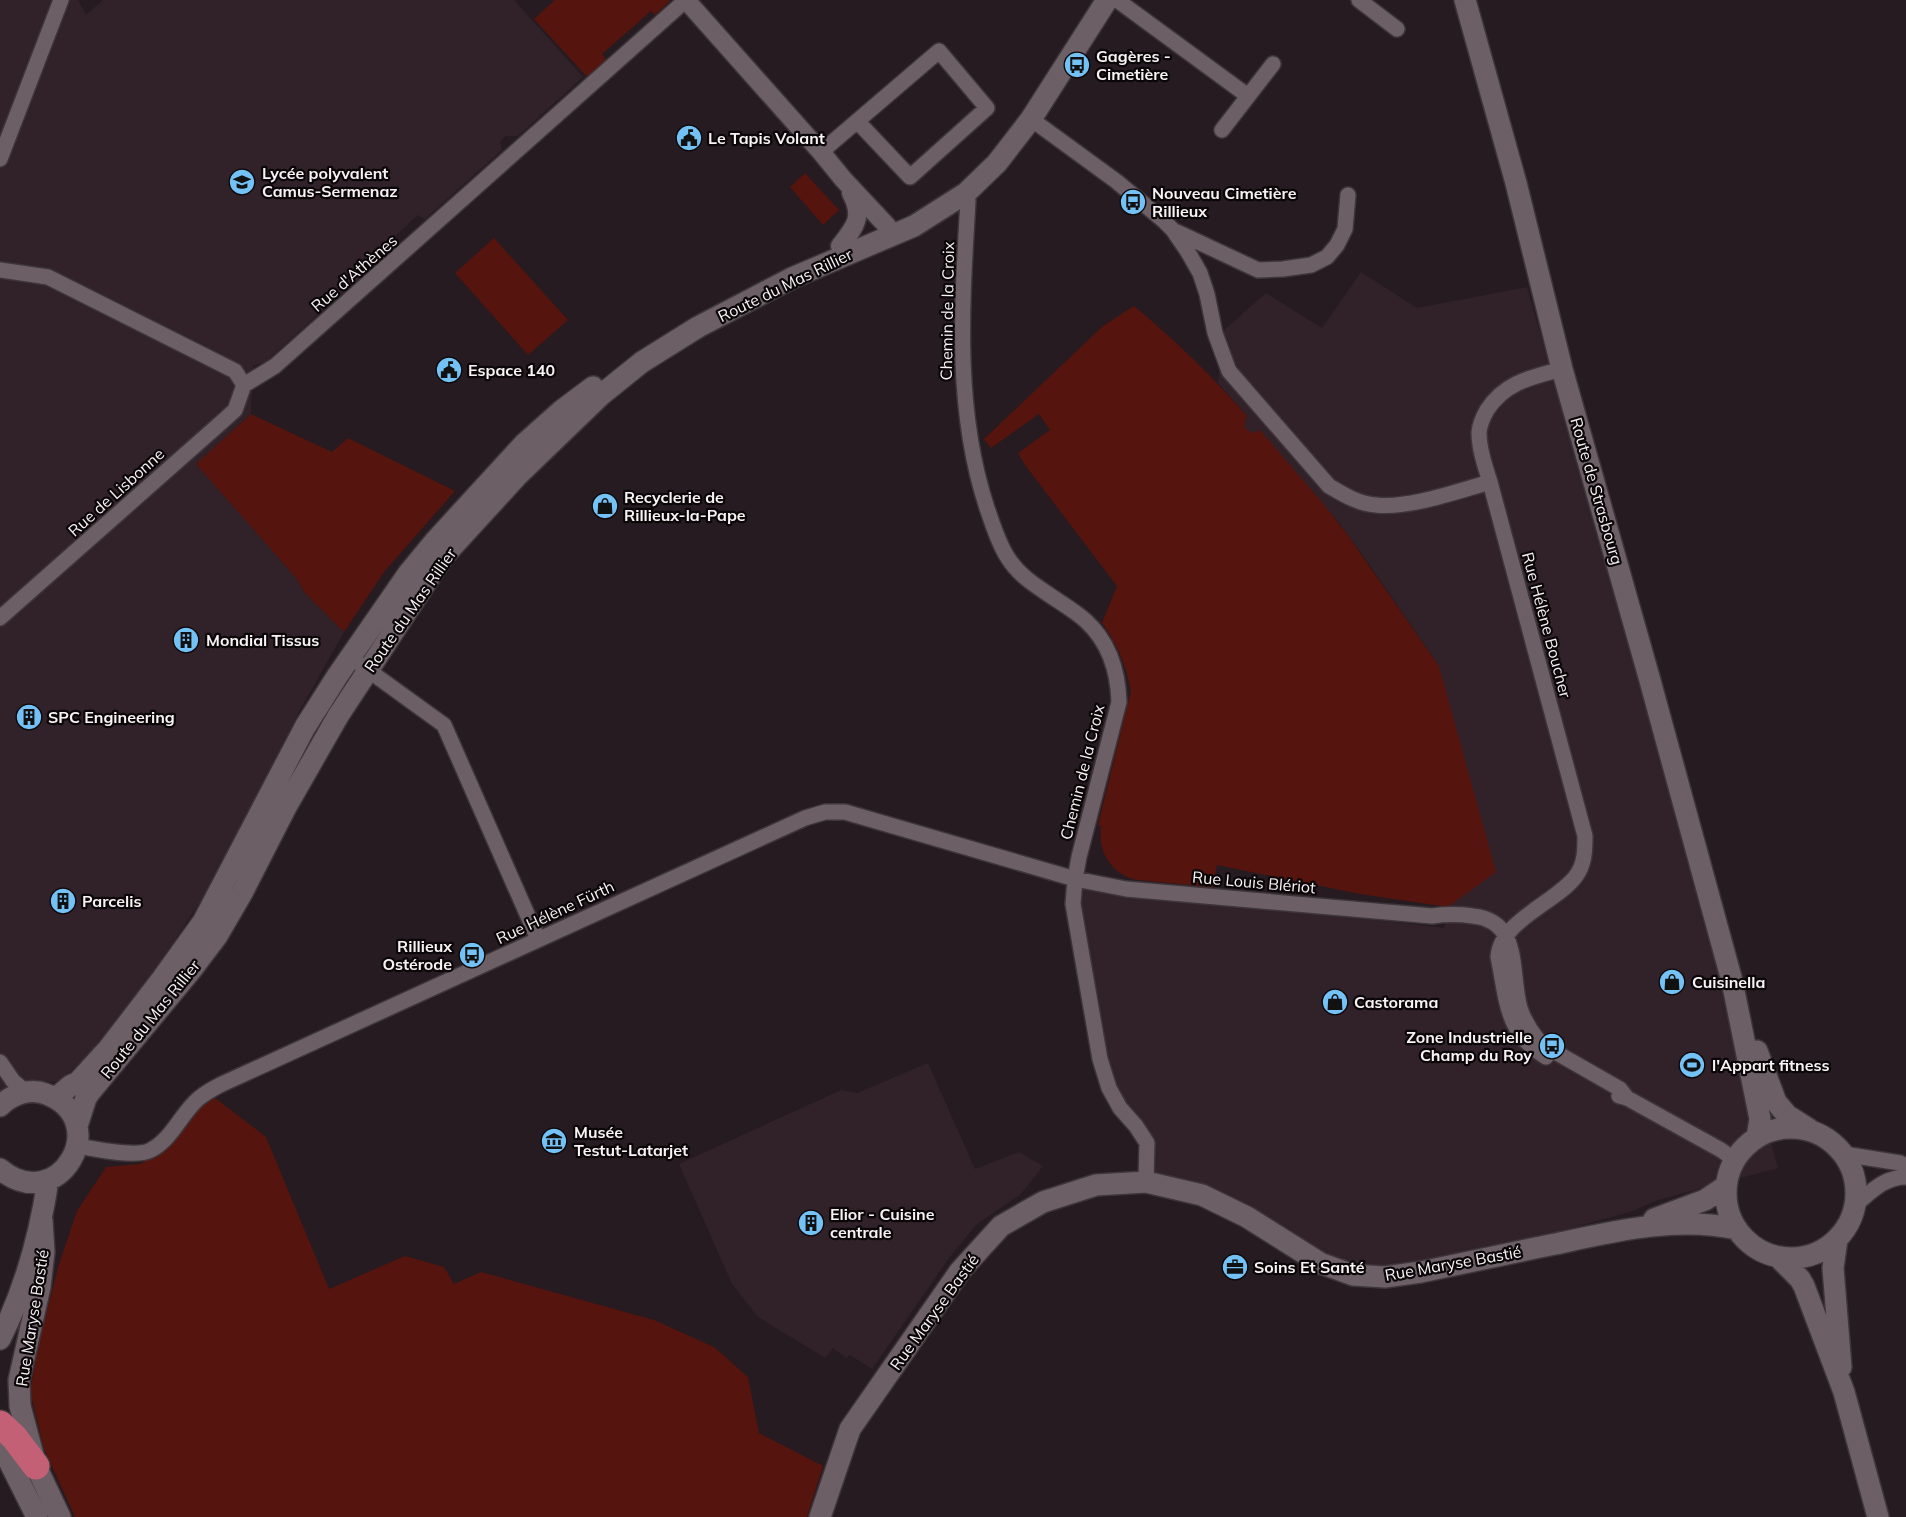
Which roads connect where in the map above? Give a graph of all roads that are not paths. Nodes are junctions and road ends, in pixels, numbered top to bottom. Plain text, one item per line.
1 (61, 0) edge
2 (686, 0) edge
3 (1107, 0) edge
4 (1118, 0) edge
5 (1359, 0) edge
6 (1465, 0) edge
7 (1396, 29) dead end
8 (1273, 64) dead end
9 (1248, 96) junction
10 (1031, 119) junction
11 (857, 121) junction
12 (1222, 130) dead end
13 (821, 152) junction
14 (0, 159) edge
15 (843, 179) junction
16 (1348, 195) dead end
17 (958, 198) junction
18 (890, 230) junction
19 (1173, 230) junction
20 (840, 246) junction
21 (0, 270) edge
22 (1562, 369) junction
23 (244, 385) junction
24 (1490, 482) junction
25 (0, 618) edge
26 (350, 658) junction
27 (368, 669) junction
28 (1075, 879) junction
29 (1529, 915) junction
30 (1488, 920) junction
31 (1506, 936) junction
32 (538, 939) junction
33 (1505, 955) junction
34 (1732, 981) junction
35 (0, 1062) edge
36 (26, 1092) junction
37 (2, 1098) edge
38 (56, 1098) junction
39 (1809, 1130) junction
40 (77, 1136) junction
41 (1757, 1137) junction
42 (1844, 1154) junction
43 (1735, 1160) junction
44 (1906, 1166) edge
45 (0, 1169) edge
46 (1906, 1177) edge
47 (48, 1180) junction
48 (1146, 1182) junction
49 (1726, 1186) junction
50 (1855, 1205) junction
51 (42, 1220) junction
52 (1632, 1228) junction
53 (1737, 1229) junction
54 (1837, 1239) junction
55 (1778, 1257) junction
56 (0, 1339) edge
57 (1844, 1392) junction
58 (0, 1424) edge
59 (0, 1451) edge
60 (36, 1466) junction
61 (37, 1517) edge
62 (60, 1517) edge
63 (820, 1517) edge
64 (1878, 1517) edge

1 - 14 street
2 - 13 street
2 - 23 street, Rue d'Athènes
3 - 10 main road, Route du Mas Rillier
4 - 9 street
5 - 7 street
6 - 22 main road, Route de Strasbourg
8 - 9 street
9 - 12 street
10 - 17 main road, Route du Mas Rillier
10 - 19 street
11 - 11 street
11 - 13 street
13 - 15 street
15 - 18 street
15 - 20 street
16 - 19 street
17 - 18 main road, Route du Mas Rillier
17 - 28 street, Chemin de la Croix
18 - 20 main road, Route du Mas Rillier
18 - 27 main road, Route du Mas Rillier
19 - 24 street
20 - 26 main road, Route du Mas Rillier
21 - 23 street
22 - 24 street, Rue Hélène Boucher
22 - 34 main road, Route de Strasbourg
23 - 25 street, Rue de Lisbonne
24 - 29 street, Rue Hélène Boucher
26 - 27 street
26 - 38 main road, Route du Mas Rillier
27 - 32 street
27 - 40 main road, Route du Mas Rillier
28 - 30 street, Rue Louis Blériot
28 - 32 street, Rue Hélène Fürth
28 - 48 street, Chemin de la Croix
29 - 30 street
29 - 31 street, Rue Hélène Boucher
29 - 33 street
30 - 31 street
31 - 33 street
32 - 40 street, Rue Hélène Fürth
33 - 43 street
34 - 39 main road, Route de Strasbourg
34 - 41 main road, Route de Strasbourg
35 - 36 street
36 - 37 main road
36 - 38 main road
38 - 40 main road
39 - 41 main road
39 - 42 main road
40 - 47 main road, Route du Mas Rillier
41 - 43 main road
42 - 44 street
42 - 50 main road
43 - 49 main road
45 - 47 main road
46 - 50 street
47 - 51 main road
48 - 52 main road, Rue Maryse Bastié
48 - 63 main road, Rue Maryse Bastié
49 - 52 main road, Rue Maryse Bastié
49 - 53 main road
50 - 54 main road
51 - 56 main road
51 - 60 main road, Rue Maryse Bastié
52 - 53 main road, Rue Maryse Bastié
53 - 55 main road
54 - 55 main road
54 - 57 main road
55 - 57 main road
57 - 64 main road
58 - 60 highway
59 - 61 main road
60 - 62 main road, Rue Maryse Bastié

